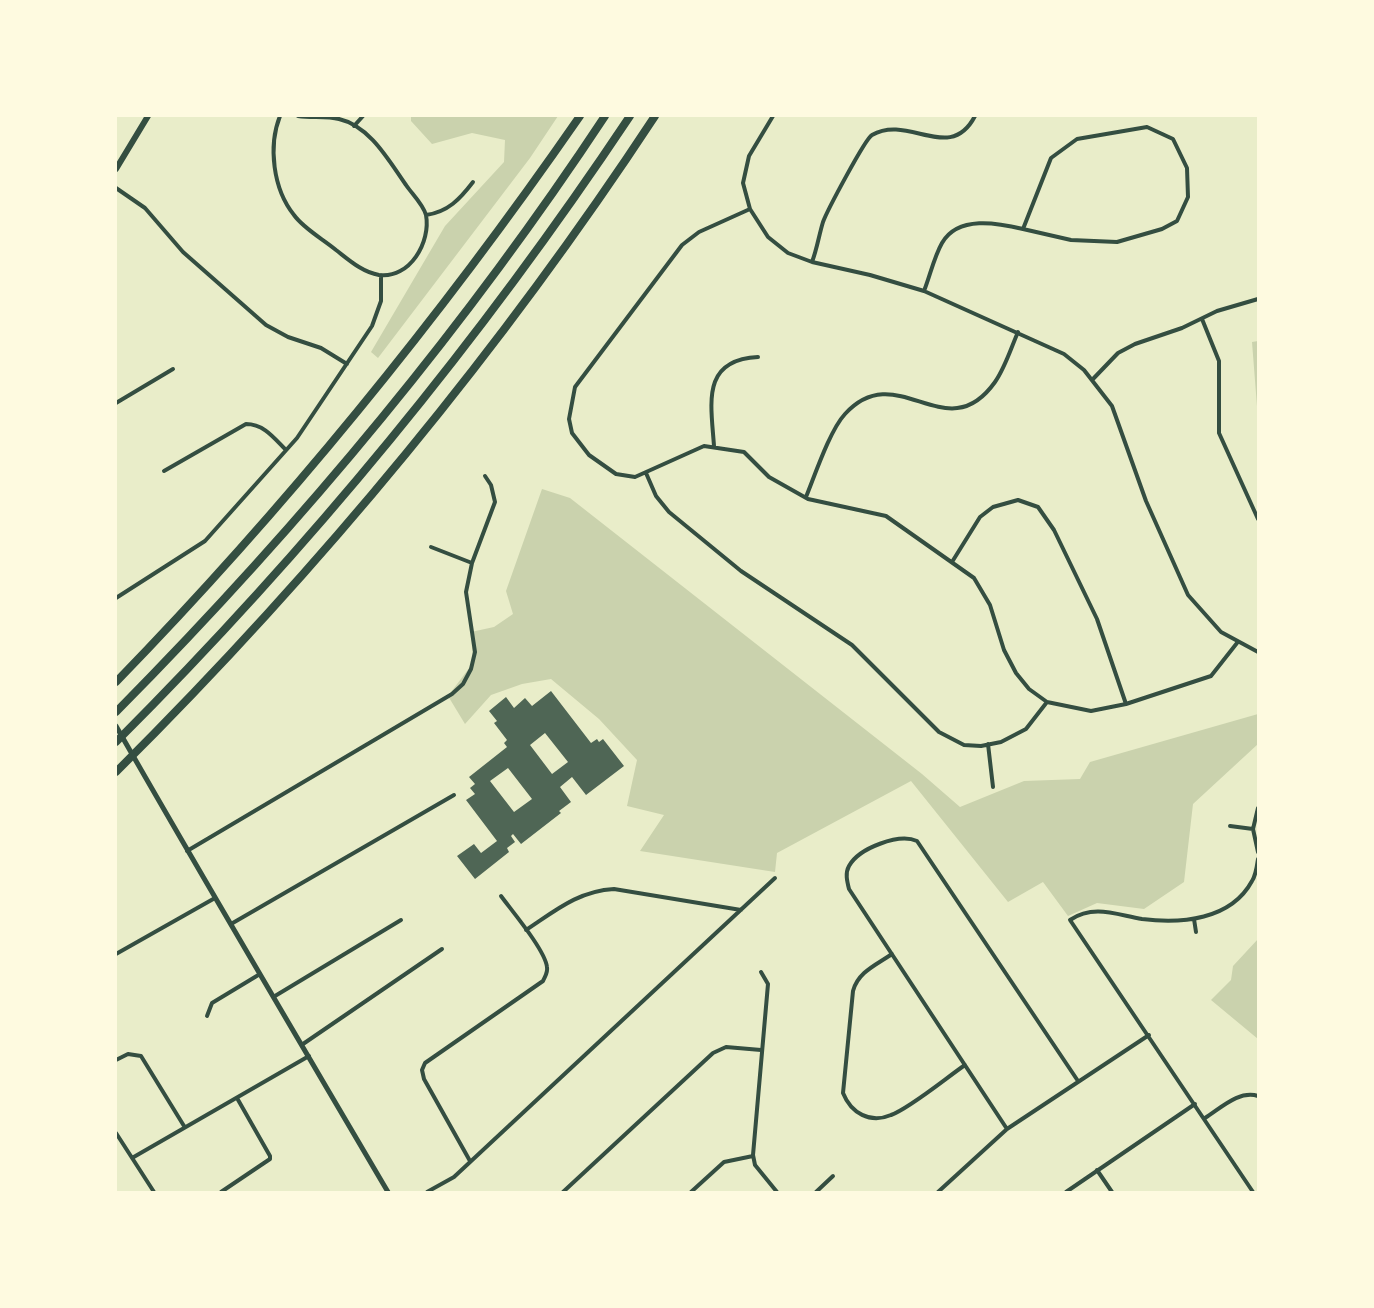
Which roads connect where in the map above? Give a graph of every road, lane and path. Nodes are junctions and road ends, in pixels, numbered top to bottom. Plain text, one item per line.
1 (148, 116) edge
2 (280, 116) edge
3 (298, 116) edge
4 (363, 116) edge
5 (580, 116) edge
6 (605, 116) edge
7 (630, 116) edge
8 (655, 116) edge
9 (773, 116) edge
10 (975, 116) edge
11 (354, 126) junction
12 (116, 169) edge
13 (473, 182) dead end
14 (116, 188) edge
15 (750, 209) junction
16 (426, 216) junction
17 (1023, 229) junction
18 (812, 262) junction
19 (381, 275) junction
20 (924, 291) junction
21 (1258, 299) edge
22 (1202, 319) junction
23 (1018, 332) junction
24 (758, 357) dead end
25 (347, 364) junction
26 (174, 369) dead end
27 (1093, 378) junction
28 (116, 403) edge
29 (714, 446) junction
30 (286, 450) junction
31 (164, 471) dead end
32 (646, 473) junction
33 (485, 476) dead end
34 (806, 497) junction
35 (1258, 519) edge
36 (431, 547) dead end
37 (952, 562) junction
38 (472, 563) junction
39 (116, 598) edge
40 (1237, 643) junction
41 (1258, 652) edge
42 (116, 682) edge
43 (1047, 702) junction
44 (1126, 704) junction
45 (116, 712) edge
46 (116, 726) edge
47 (116, 742) edge
48 (988, 744) junction
49 (116, 772) edge
50 (993, 788) dead end
51 (454, 795) dead end
52 (1258, 808) edge
53 (1230, 826) dead end
54 (1253, 829) junction
55 (186, 852) junction
56 (1258, 852) edge
57 (1258, 859) edge
58 (775, 878) dead end
59 (501, 896) dead end
60 (215, 898) junction
61 (741, 910) junction
62 (1194, 919) junction
63 (401, 920) dead end
64 (231, 924) junction
65 (526, 930) junction
66 (1196, 932) dead end
67 (442, 949) dead end
68 (116, 954) edge
69 (892, 954) junction
70 (761, 972) dead end
71 (261, 973) junction
72 (274, 996) junction
73 (207, 1016) dead end
74 (1149, 1035) junction
75 (303, 1044) junction
76 (761, 1050) junction
77 (310, 1056) junction
78 (116, 1060) edge
79 (965, 1065) junction
80 (1078, 1081) junction
81 (1258, 1096) edge
82 (237, 1098) junction
83 (1195, 1104) junction
84 (1205, 1118) junction
85 (184, 1126) junction
86 (1007, 1129) junction
87 (116, 1133) edge
88 (753, 1155) junction
89 (132, 1158) junction
90 (470, 1161) junction
91 (1097, 1170) junction
92 (833, 1176) dead end
93 (385, 1191) edge
94 (154, 1192) edge
95 (221, 1192) edge
96 (427, 1192) edge
97 (563, 1192) edge
98 (691, 1192) edge
99 (777, 1192) edge
100 (816, 1192) edge
101 (938, 1192) edge
102 (1066, 1192) edge
103 (1112, 1192) edge
104 (1253, 1192) edge

1 - 12 main road
2 - 19 street
3 - 11 street
4 - 11 street
5 - 42 highway
6 - 45 highway
7 - 47 highway
8 - 49 highway
9 - 15 street
10 - 18 street
11 - 16 street
13 - 16 street
14 - 25 street
15 - 18 street
15 - 32 street
16 - 19 street
17 - 17 street
17 - 20 street
18 - 20 street
19 - 25 street
20 - 23 street
21 - 22 street
22 - 27 street
22 - 35 street
23 - 27 street
23 - 34 street
24 - 29 street
25 - 30 street
26 - 28 street
27 - 40 street
29 - 32 street
29 - 34 street
30 - 31 street
30 - 39 street
32 - 48 street
33 - 38 street
34 - 37 street
36 - 38 street
37 - 43 street
37 - 44 street
38 - 55 street
40 - 41 street
40 - 44 street
43 - 44 street
43 - 48 street
46 - 55 street
48 - 50 street
51 - 64 street
52 - 54 street
53 - 54 street
54 - 56 street
55 - 60 street
57 - 62 street
58 - 61 street
59 - 65 street
60 - 64 street
60 - 68 street
61 - 65 street
61 - 90 street
62 - 66 street
62 - 74 street
63 - 72 street
64 - 71 street
65 - 90 street
67 - 75 street
69 - 79 street
69 - 79 street
69 - 80 street
70 - 76 street
71 - 72 street
71 - 73 street
72 - 75 street
74 - 80 street
74 - 83 street
75 - 77 street
76 - 88 street
76 - 97 street
77 - 82 street
77 - 93 street
78 - 85 street
79 - 86 street
80 - 86 street
81 - 84 street
82 - 85 street
82 - 95 street
83 - 84 street
83 - 91 street
84 - 104 street
85 - 89 street
86 - 101 street
87 - 89 street
88 - 98 street
88 - 99 street
89 - 94 street
90 - 96 street
91 - 102 street
91 - 103 street
92 - 100 street

